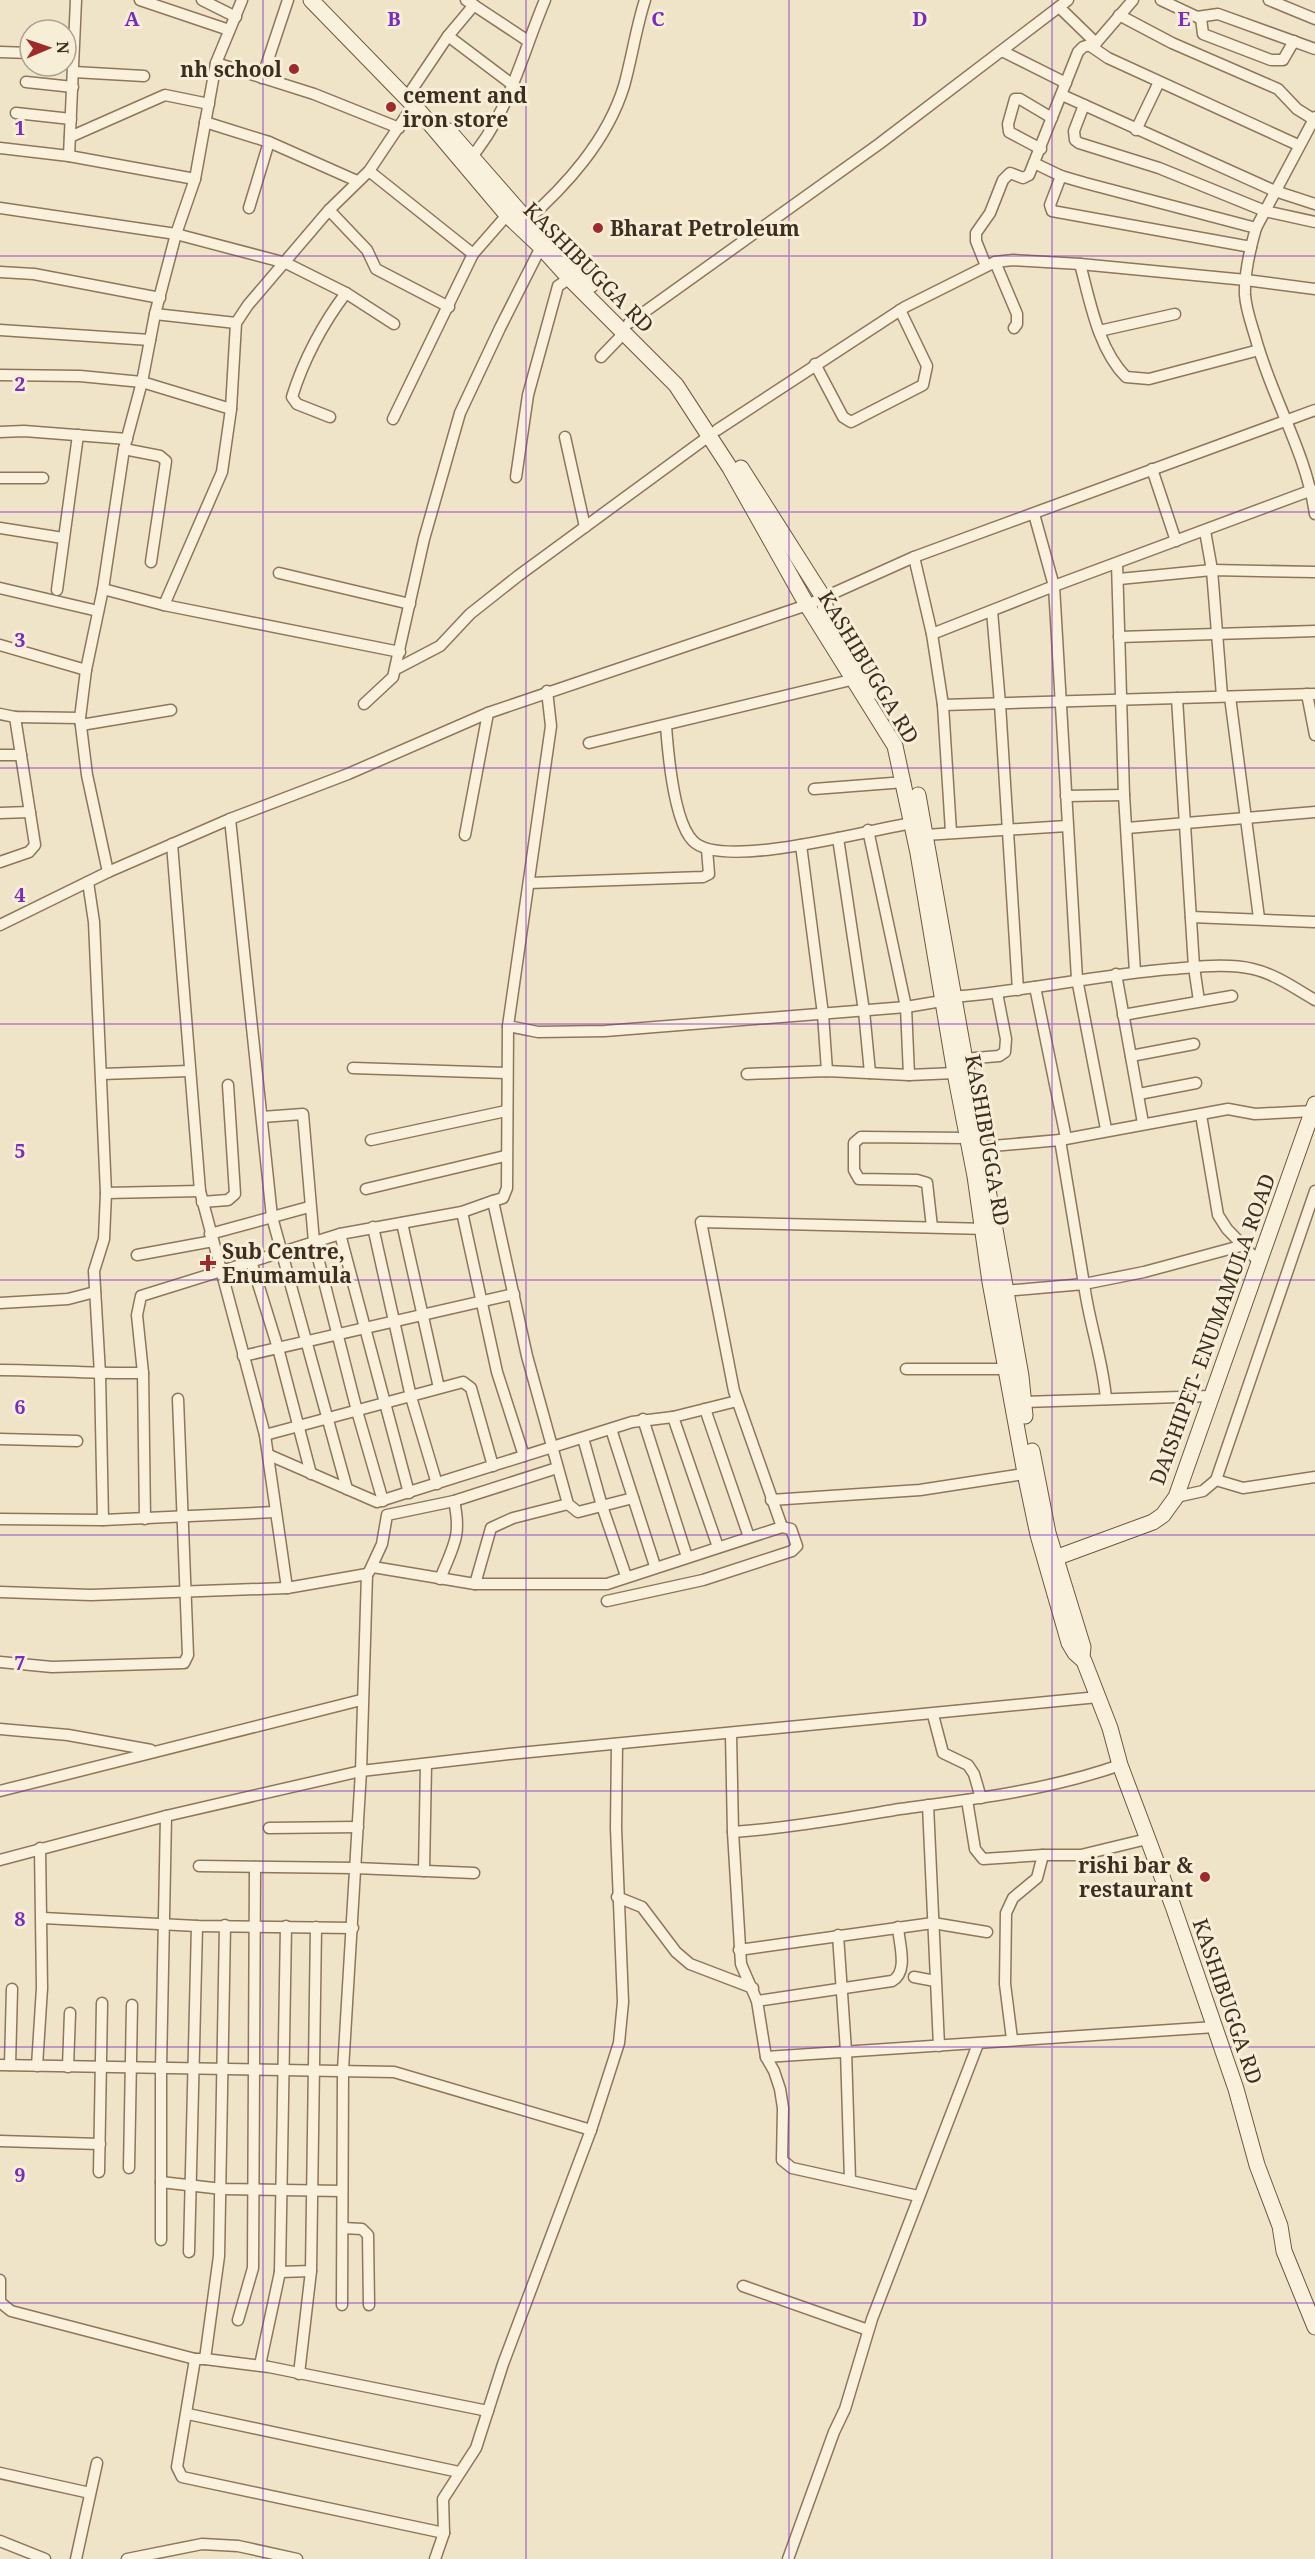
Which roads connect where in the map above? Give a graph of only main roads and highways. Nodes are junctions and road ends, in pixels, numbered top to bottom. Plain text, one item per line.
1 (322, 2) edge
2 (469, 161) junction
3 (523, 223) junction
4 (713, 433) junction
5 (860, 678) junction
6 (948, 999) junction
7 (1314, 1107) edge
8 (988, 1228) junction
9 (1013, 1369) junction
10 (1031, 1473) junction
11 (1051, 1560) junction
12 (1315, 2327) edge

1 - 2 main road, KASHIBUGGA RD
2 - 3 main road, KASHIBUGGA RD
2 - 3 main road, KASHIBUGGA RD
3 - 4 main road, KASHIBUGGA RD
4 - 5 main road, KASHIBUGGA RD
4 - 5 main road, KASHIBUGGA RD
5 - 6 main road, KASHIBUGGA RD
5 - 6 main road, KASHIBUGGA RD
6 - 8 main road, KASHIBUGGA RD
6 - 8 main road, KASHIBUGGA RD
7 - 11 main road, DAISHIPET- ENUMAMULA ROAD
8 - 9 main road, KASHIBUGGA RD
8 - 9 main road, KASHIBUGGA RD
9 - 10 main road, KASHIBUGGA RD
9 - 10 main road, KASHIBUGGA RD
10 - 11 main road, KASHIBUGGA RD
11 - 12 main road, KASHIBUGGA RD

